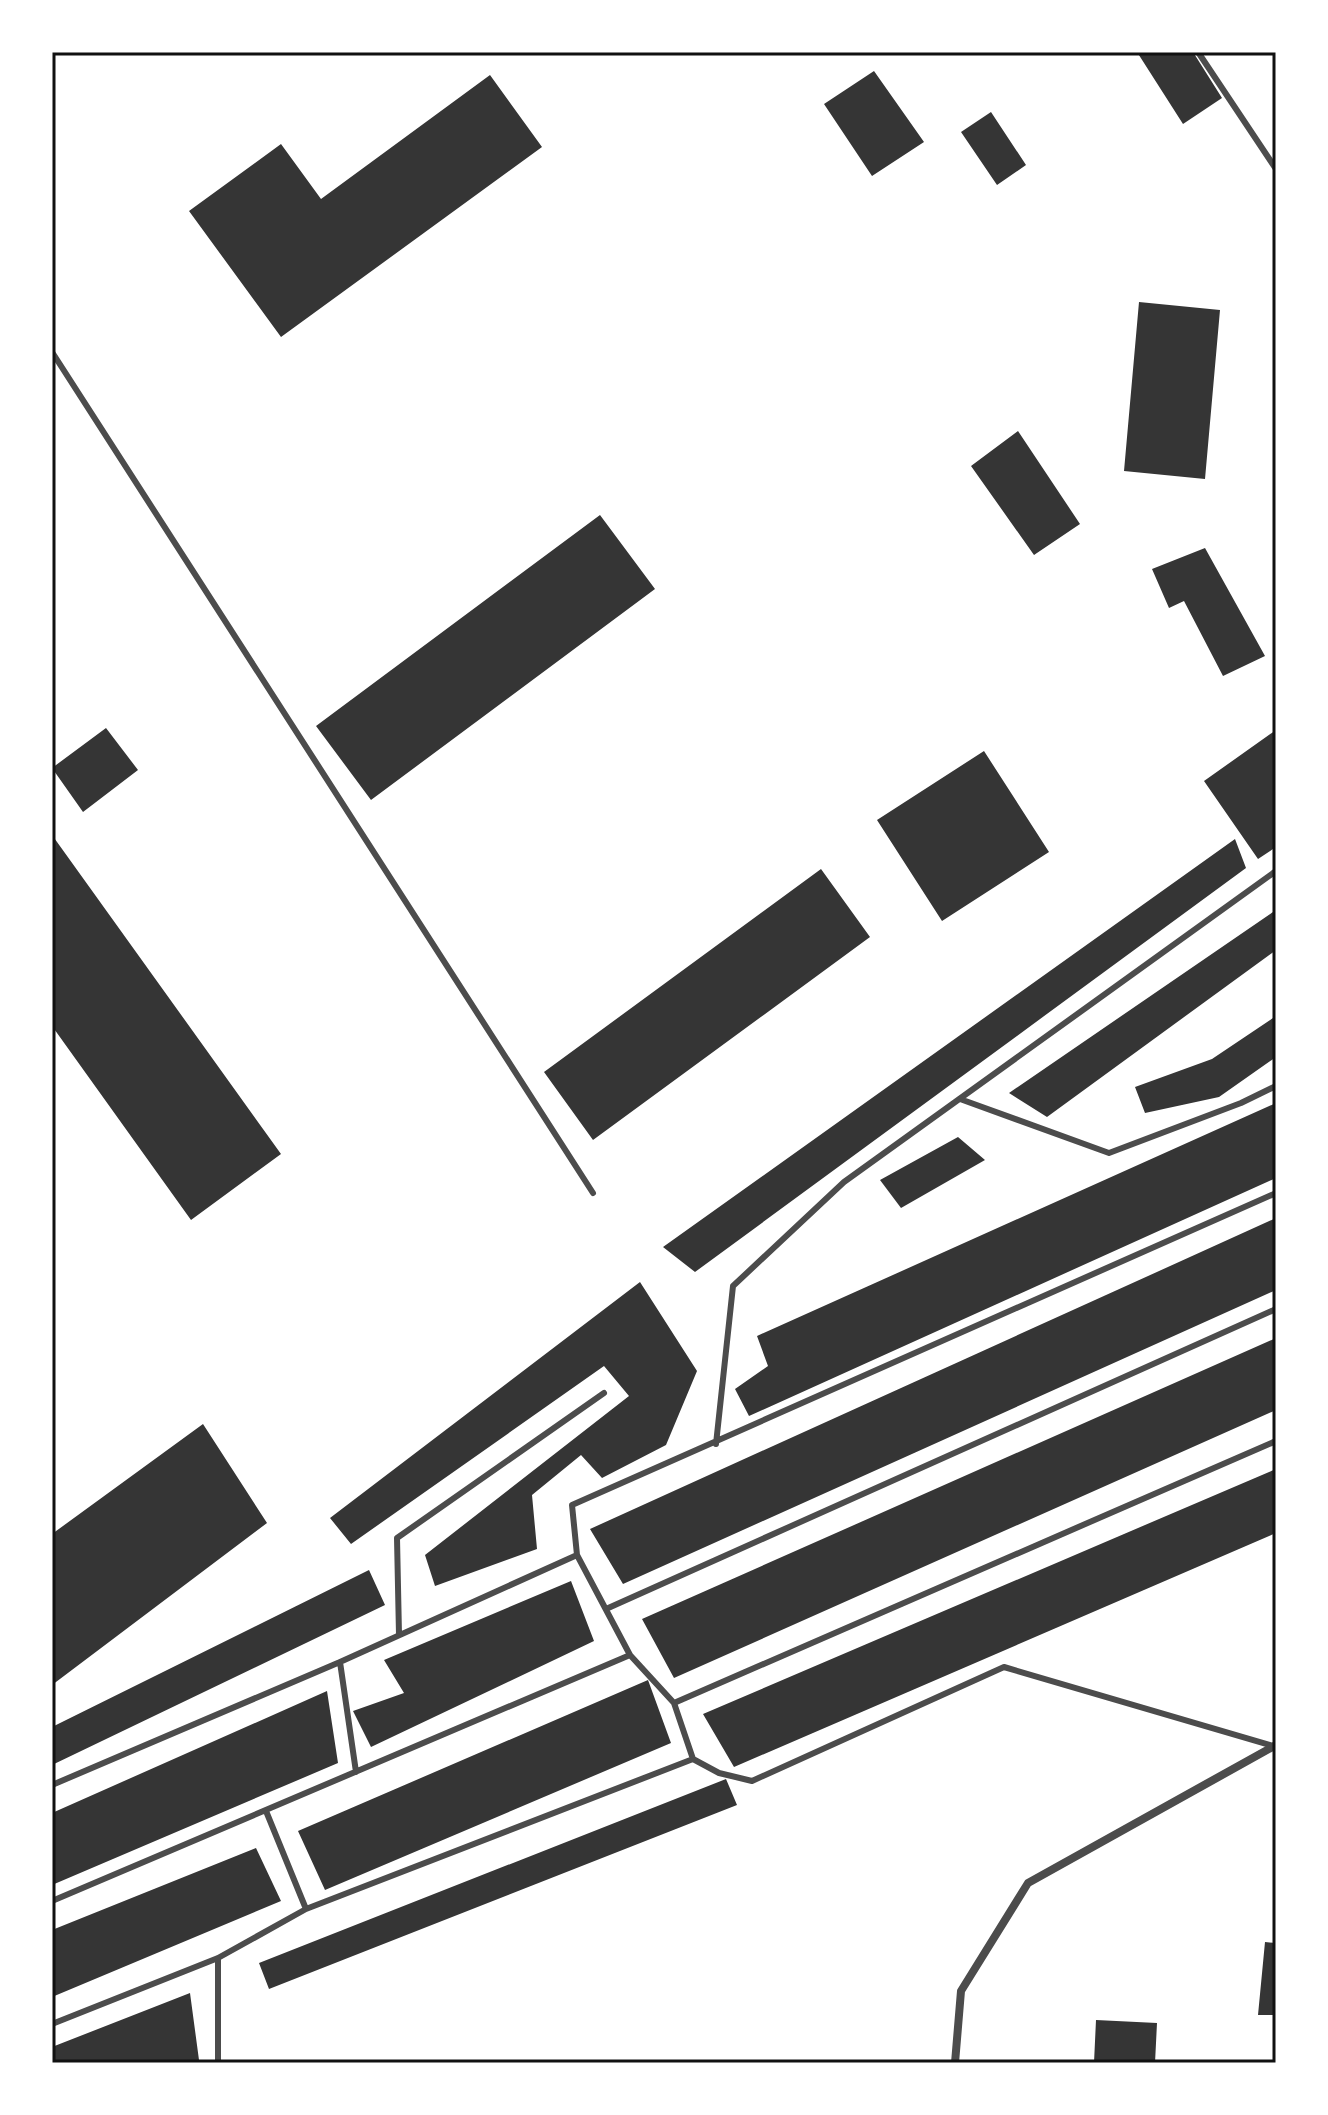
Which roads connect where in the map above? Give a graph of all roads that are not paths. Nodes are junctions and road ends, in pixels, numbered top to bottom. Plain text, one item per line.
1 (1198, 52) edge
2 (1276, 169) edge
3 (52, 352) edge
4 (1276, 871) edge
5 (1276, 1086) edge
6 (960, 1099) junction
7 (593, 1193) dead end
8 (1276, 1193) edge
9 (1276, 1309) edge
10 (604, 1393) dead end
11 (1276, 1441) edge
12 (716, 1444) junction
13 (577, 1555) junction
14 (606, 1609) junction
15 (399, 1635) junction
16 (630, 1655) junction
17 (340, 1662) junction
18 (674, 1703) junction
19 (1274, 1746) edge
20 (693, 1759) junction
21 (356, 1772) junction
22 (52, 1785) edge
23 (266, 1811) junction
24 (52, 1901) edge
25 (306, 1909) junction
26 (218, 1958) junction
27 (52, 2024) edge
28 (215, 2062) edge
29 (955, 2063) edge

1 - 2 lane
3 - 7 lane
4 - 6 lane
5 - 6 lane
6 - 12 lane
8 - 12 lane
9 - 14 lane
10 - 15 lane
11 - 18 lane
12 - 13 lane
13 - 14 lane
13 - 15 lane
14 - 16 lane
15 - 17 lane
16 - 18 lane
16 - 21 lane
17 - 21 lane
17 - 22 lane
18 - 20 lane
19 - 20 lane
19 - 29 street
20 - 25 lane
21 - 23 lane
23 - 24 lane
23 - 25 lane
25 - 26 lane
26 - 27 lane
26 - 28 lane

